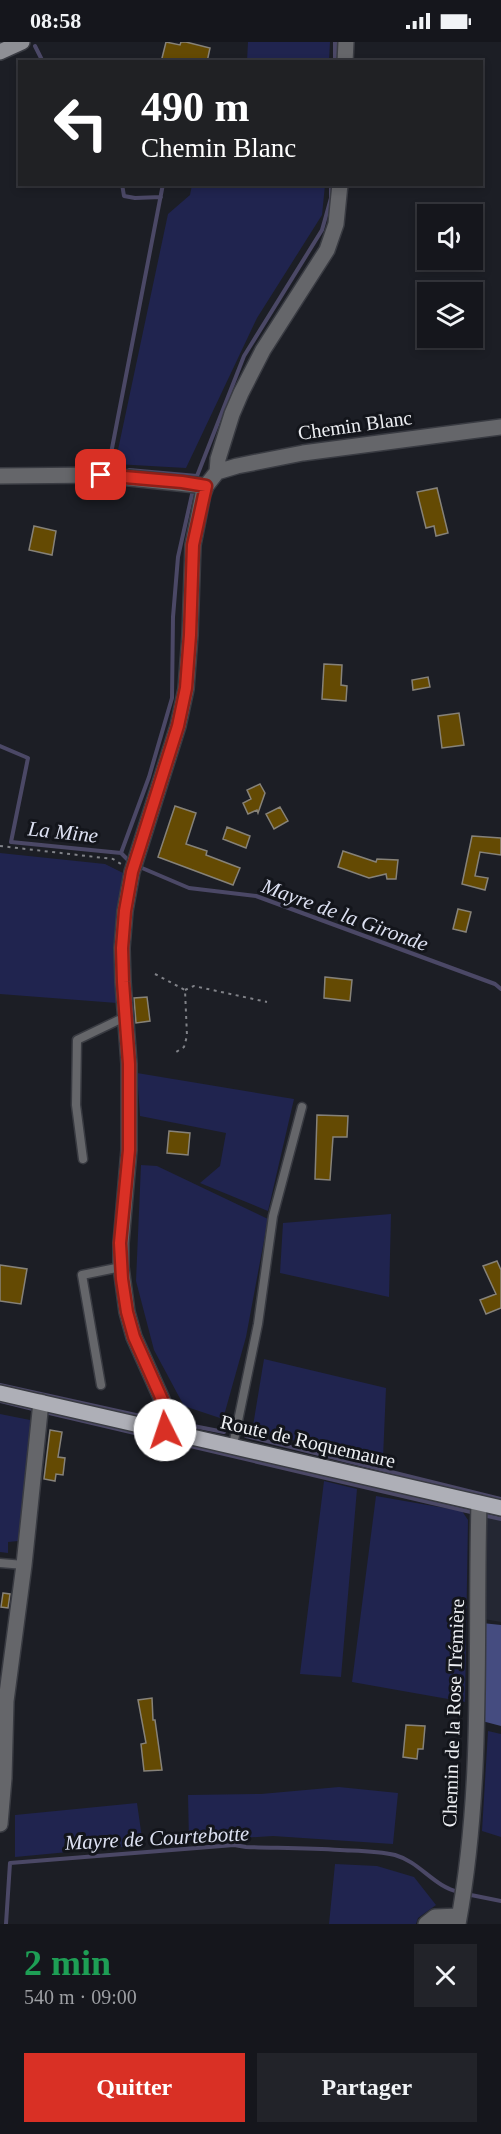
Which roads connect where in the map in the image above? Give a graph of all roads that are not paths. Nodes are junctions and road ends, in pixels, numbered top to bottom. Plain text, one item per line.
1 (22, 42) edge
2 (346, 42) edge
3 (0, 52) edge
4 (345, 60) edge
5 (340, 186) edge
6 (501, 428) edge
7 (217, 472) junction
8 (0, 476) edge
9 (206, 486) junction
10 (125, 1017) junction
11 (302, 1107) dead end
12 (83, 1159) dead end
13 (121, 1267) junction
14 (101, 1385) dead end
15 (0, 1393) edge
16 (40, 1402) junction
17 (165, 1430) junction
18 (232, 1445) junction
19 (479, 1503) junction
20 (501, 1508) edge
21 (0, 1563) edge
22 (24, 1565) junction
23 (0, 1824) edge
24 (462, 1917) edge
25 (426, 1924) edge

1 - 3 street
2 - 4 street
5 - 7 street
6 - 7 street, Chemin Blanc
7 - 9 street
8 - 9 street
9 - 10 street
10 - 12 lane
10 - 13 street
11 - 18 lane
13 - 14 lane
13 - 17 street
15 - 16 main road, Route de Roquemaure
16 - 17 main road, Route de Roquemaure
16 - 22 street
17 - 18 main road, Route de Roquemaure
18 - 19 main road, Route de Roquemaure
19 - 20 main road, Route de Roquemaure
19 - 24 street, Chemin de la Rose Trémière
21 - 22 lane
22 - 23 street
24 - 25 street

